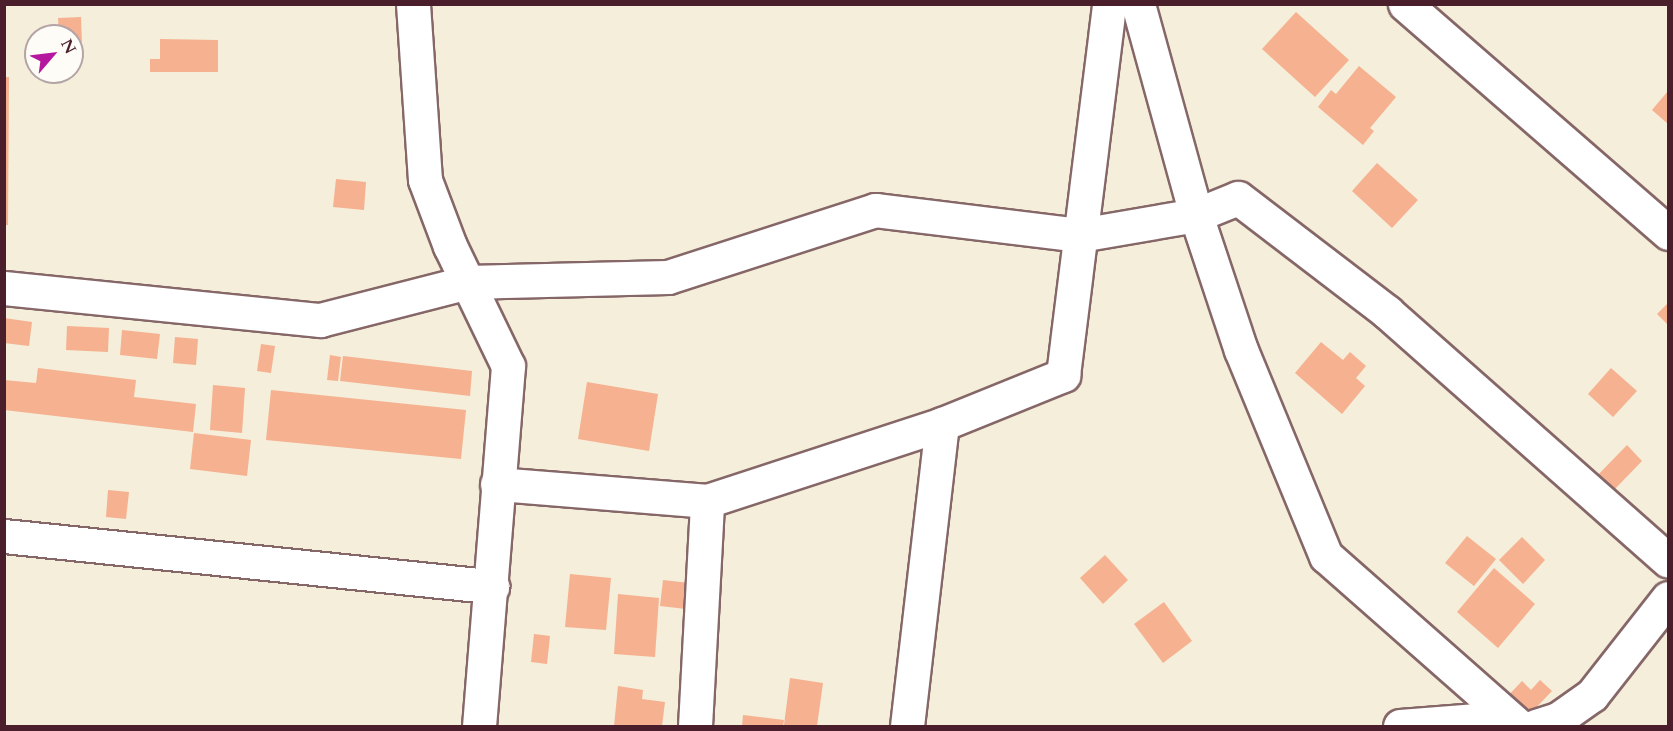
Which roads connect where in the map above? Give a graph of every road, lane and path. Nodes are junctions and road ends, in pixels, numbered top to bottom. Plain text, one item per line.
1 (414, 4) edge
2 (1109, 4) edge
3 (1138, 4) edge
4 (1405, 4) edge
5 (1196, 215) junction
6 (1668, 233) edge
7 (1080, 235) junction
8 (468, 282) junction
9 (4, 288) edge
10 (942, 424) junction
11 (497, 484) junction
12 (707, 501) junction
13 (4, 536) edge
14 (1668, 561) edge
15 (492, 586) junction
16 (1668, 598) edge
17 (479, 726) edge
18 (695, 726) edge
19 (907, 726) edge
20 (1400, 726) edge
21 (1506, 726) edge
22 (1519, 726) edge
23 (1536, 726) edge

1 - 8 street
2 - 7 street
3 - 5 street
4 - 6 street
5 - 7 street
5 - 14 street
5 - 22 street
7 - 8 street
7 - 10 street
8 - 9 street
8 - 11 street
10 - 12 street
10 - 19 street
11 - 12 street
11 - 15 street
12 - 18 street
13 - 15 street
15 - 17 street
16 - 23 street
20 - 21 street

